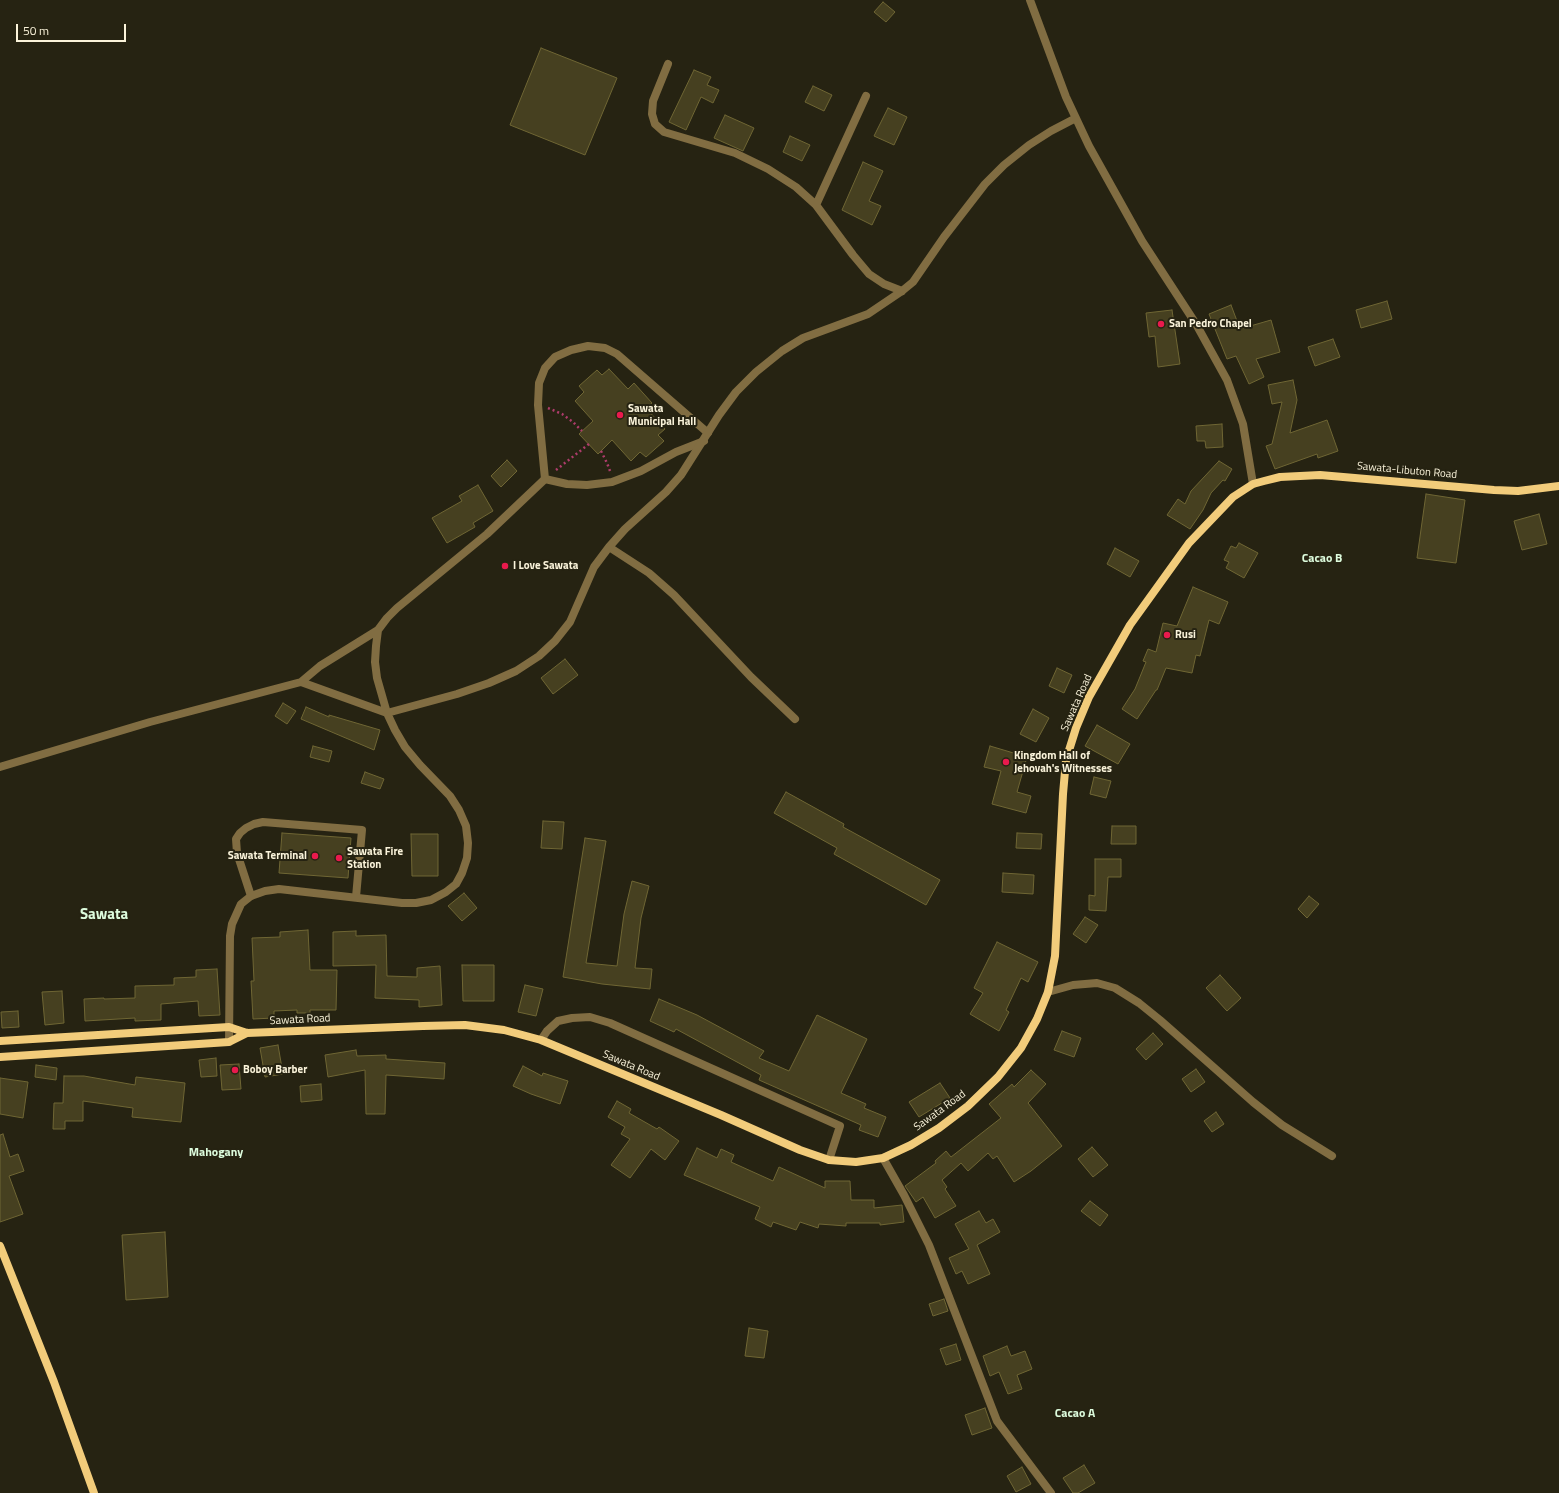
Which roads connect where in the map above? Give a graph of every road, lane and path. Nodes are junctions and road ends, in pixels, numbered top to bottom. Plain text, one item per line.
1 (1030, 0) edge
2 (668, 64) dead end
3 (866, 96) dead end
4 (1076, 118) junction
5 (816, 205) junction
6 (902, 292) junction
7 (538, 405) junction
8 (582, 431) dead end
9 (708, 433) junction
10 (704, 441) junction
11 (589, 444) dead end
12 (601, 451) dead end
13 (545, 479) junction
14 (612, 482) junction
15 (1253, 484) junction
16 (1559, 486) edge
17 (609, 547) junction
18 (378, 630) junction
19 (301, 682) junction
20 (387, 713) junction
21 (795, 719) dead end
22 (0, 767) edge
23 (251, 896) junction
24 (356, 897) junction
25 (1048, 992) junction
26 (228, 1027) junction
27 (247, 1033) junction
28 (541, 1040) junction
29 (0, 1041) edge
30 (229, 1042) junction
31 (0, 1057) edge
32 (1332, 1156) dead end
33 (883, 1158) junction
34 (829, 1160) junction
35 (0, 1246) edge
36 (94, 1493) edge
37 (1051, 1493) edge

1 - 4 street
2 - 5 street
3 - 5 street
4 - 6 street
4 - 15 street
5 - 6 street
6 - 9 street
7 - 8 path
7 - 9 street
7 - 13 street
9 - 10 street
10 - 14 street
10 - 17 street
11 - 13 path
12 - 14 path
13 - 14 street
13 - 18 street
15 - 16 main road, Sawata-Libuton Road
15 - 25 main road, Sawata Road
17 - 20 street
17 - 21 street
18 - 19 street
18 - 20 street
19 - 20 street
19 - 22 street
20 - 24 street
23 - 24 street
23 - 24 street
23 - 26 street
25 - 32 street
25 - 33 main road, Sawata Road
26 - 27 main road, Sawata Road
26 - 29 main road, Sawata Road
26 - 30 street
27 - 28 main road, Sawata Road
27 - 30 main road, Sawata Road
28 - 34 main road, Sawata Road
28 - 34 street
30 - 31 main road, Sawata Road
33 - 34 main road, Sawata Road
33 - 37 street
35 - 36 main road

